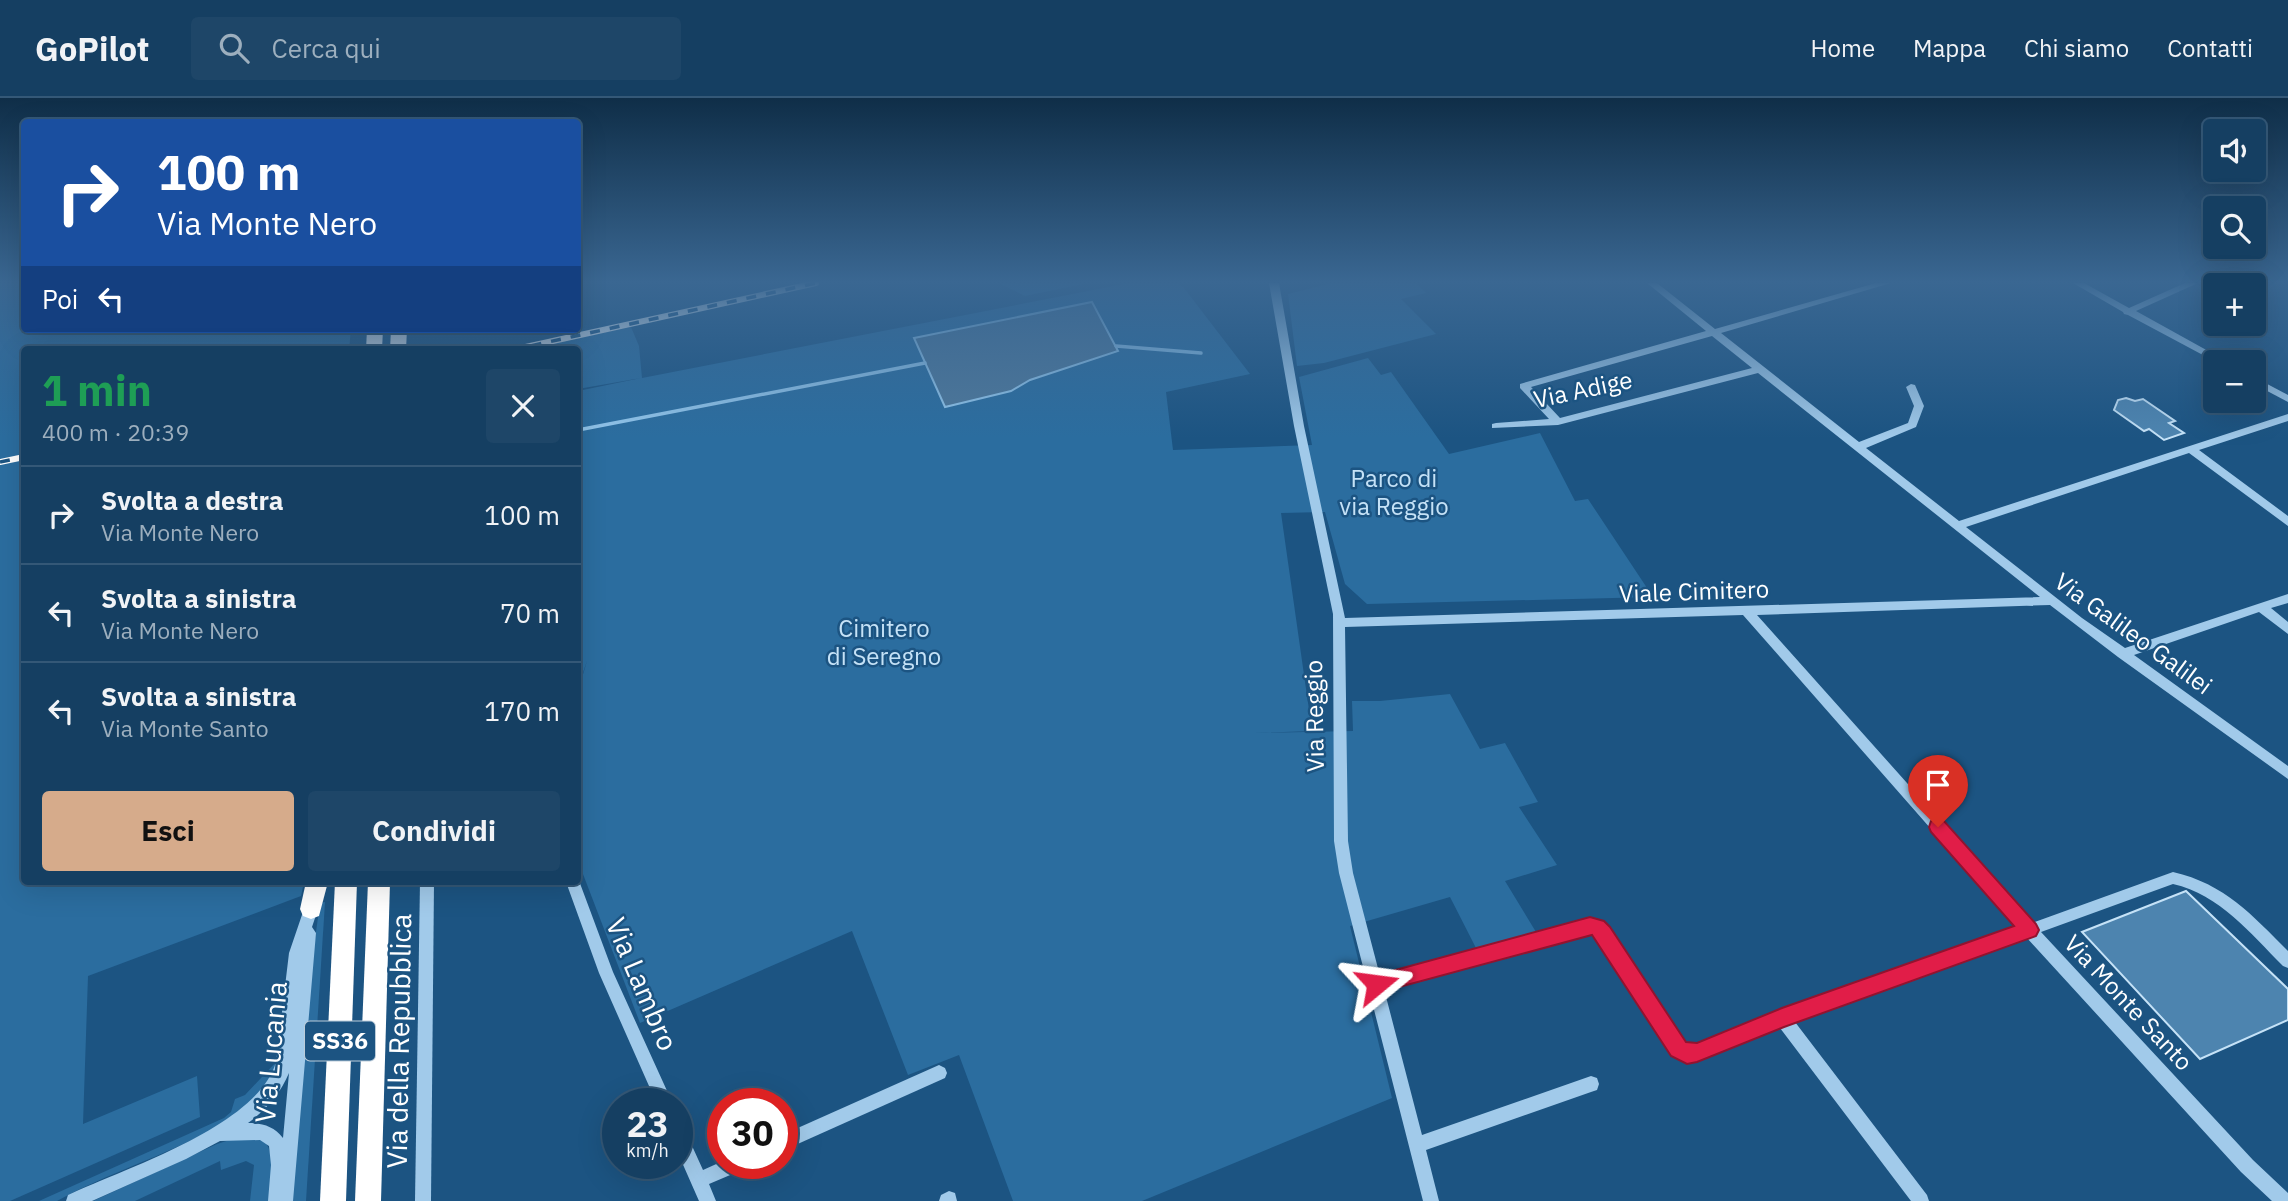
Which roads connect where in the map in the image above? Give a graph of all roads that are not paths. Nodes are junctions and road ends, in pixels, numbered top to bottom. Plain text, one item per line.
1 (1283, 334) edge
2 (1712, 334) edge
3 (1714, 334) edge
4 (2170, 334) edge
5 (2203, 352) edge
6 (1760, 369) junction
7 (2266, 386) edge
8 (1911, 387) dead end
9 (2288, 398) edge
10 (2288, 417) edge
11 (1558, 422) junction
12 (1496, 426) dead end
13 (1858, 447) junction
14 (2192, 450) junction
15 (2288, 522) edge
16 (1956, 526) junction
17 (2288, 598) edge
18 (2051, 601) junction
19 (2262, 607) junction
20 (1747, 611) junction
21 (1338, 623) junction
22 (2288, 629) edge
23 (2122, 654) junction
24 (2288, 772) edge
25 (2198, 884) joint
26 (316, 885) edge
27 (346, 885) edge
28 (379, 885) edge
29 (427, 885) edge
30 (574, 885) edge
31 (312, 909) junction
32 (2029, 930) junction
33 (2288, 961) edge
34 (1377, 984) junction
35 (1782, 1018) junction
36 (939, 1073) dead end
37 (1591, 1084) dead end
38 (658, 1088) edge
39 (214, 1135) junction
40 (798, 1136) edge
41 (1416, 1145) junction
42 (693, 1167) edge
43 (707, 1177) edge
44 (699, 1180) junction
45 (75, 1201) edge
46 (276, 1201) edge
47 (285, 1201) edge
48 (333, 1201) edge
49 (368, 1201) edge
50 (423, 1201) edge
51 (708, 1201) edge
52 (1431, 1201) edge
53 (1921, 1201) edge
54 (2284, 1201) edge

1 - 21 street, Via Reggio
2 - 11 street
3 - 6 street, Via Galileo Galilei
4 - 5 street
6 - 11 street, Via Adige
6 - 13 street, Via Galileo Galilei
7 - 9 street
8 - 13 street
10 - 14 street
11 - 12 street, Via Adige
13 - 16 street, Via Galileo Galilei
14 - 15 street
14 - 16 street
16 - 18 street, Via Galileo Galilei
17 - 19 street
18 - 20 street, Viale Cimitero
18 - 23 street, Via Galileo Galilei
19 - 22 street
19 - 23 street
20 - 21 street, Viale Cimitero
20 - 32 street, Via Monte Santo
21 - 34 street, Via Reggio
23 - 24 street, Via Galileo Galilei
25 - 32 street
25 - 33 street
26 - 31 highway
27 - 48 highway, SS36
28 - 49 highway, SS36
29 - 50 street, Via della Repubblica
30 - 38 street, Via Lambro
31 - 39 street
31 - 47 street, Via Lucania
32 - 35 street
32 - 54 street, Via Monte Santo
34 - 35 street
34 - 41 street, Via Reggio
35 - 53 street
36 - 40 street
37 - 41 street
39 - 45 street
39 - 46 street
41 - 52 street, Via Reggio
42 - 44 street
43 - 44 street
44 - 51 street

